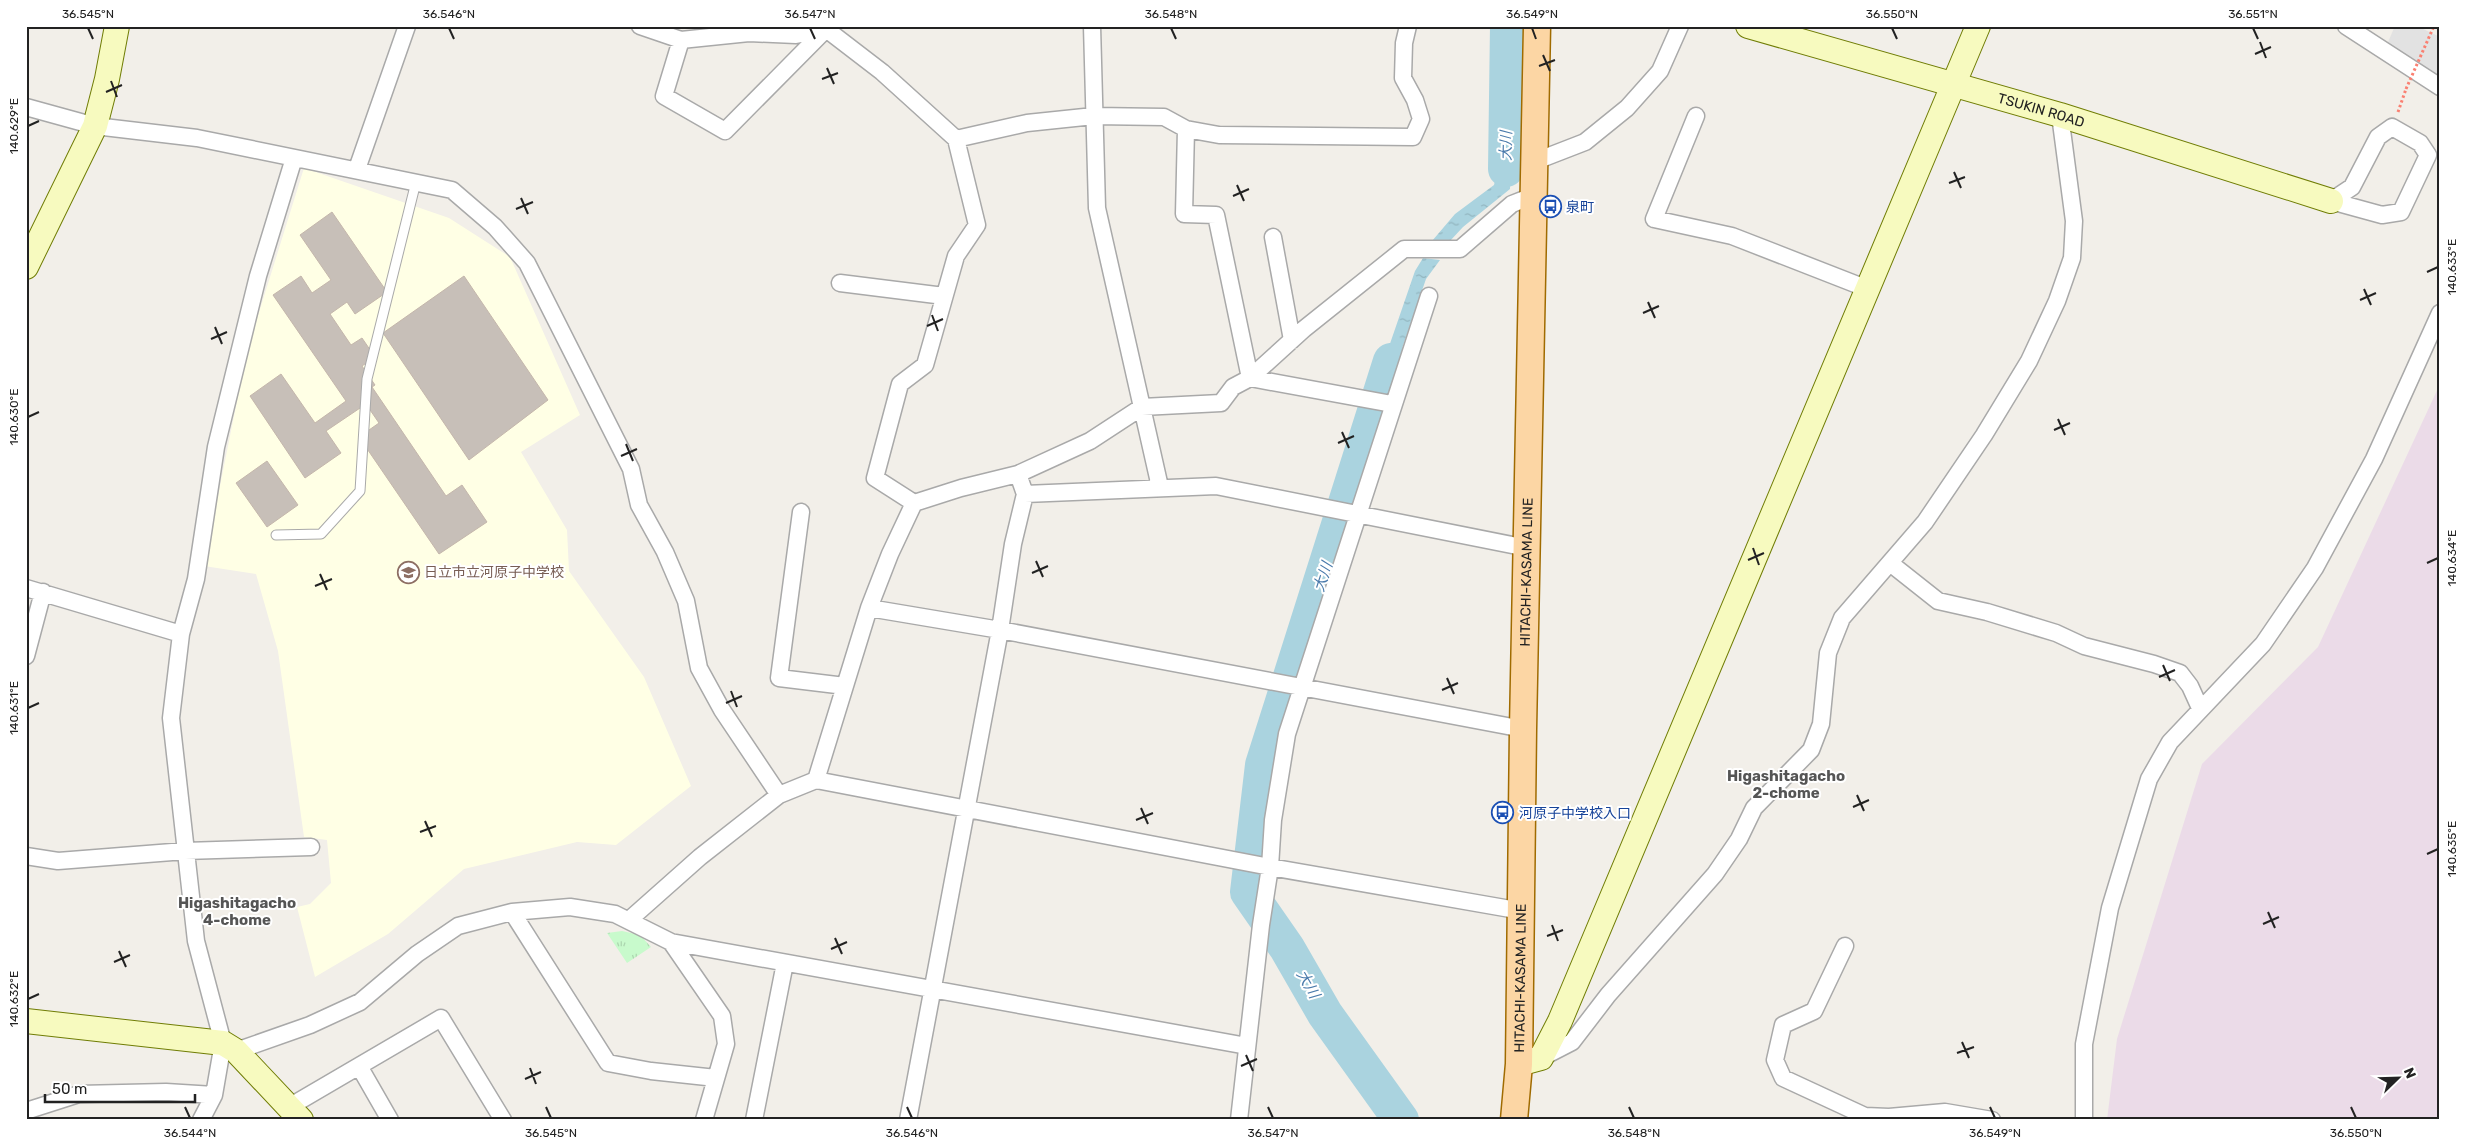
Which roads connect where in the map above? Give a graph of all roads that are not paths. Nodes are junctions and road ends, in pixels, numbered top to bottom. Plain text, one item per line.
1 (117, 26) edge
2 (407, 26) edge
3 (640, 26) edge
4 (1092, 26) edge
5 (1408, 26) edge
6 (1536, 26) edge
7 (1680, 26) edge
8 (1748, 26) edge
9 (1978, 26) edge
10 (2346, 26) edge
11 (826, 28) edge
12 (681, 40) junction
13 (1954, 86) junction
14 (2440, 87) edge
15 (26, 107) edge
16 (2060, 115) junction
17 (1094, 116) junction
18 (1696, 116) dead end
19 (95, 126) junction
20 (1186, 129) junction
21 (956, 139) junction
22 (2420, 143) junction
23 (2440, 154) edge
24 (294, 158) junction
25 (1536, 161) junction
26 (356, 169) junction
27 (416, 182) junction
28 (1535, 195) junction
29 (2331, 201) junction
30 (1273, 237) dead end
31 (26, 267) edge
32 (840, 283) dead end
33 (1868, 289) junction
34 (944, 296) junction
35 (1429, 296) dead end
36 (2440, 313) edge
37 (1292, 340) junction
38 (1250, 378) junction
39 (1383, 403) junction
40 (1142, 407) junction
41 (1018, 474) junction
42 (1160, 487) junction
43 (1025, 494) junction
44 (914, 502) junction
45 (801, 512) dead end
46 (1348, 512) junction
47 (276, 535) dead end
48 (1527, 548) junction
49 (1890, 563) junction
50 (26, 588) edge
51 (42, 592) junction
52 (869, 608) junction
53 (1000, 630) junction
54 (181, 634) junction
55 (26, 656) edge
56 (845, 686) junction
57 (1291, 686) junction
58 (2200, 708) junction
59 (1523, 729) junction
60 (816, 780) junction
61 (779, 795) junction
62 (966, 809) junction
63 (311, 846) dead end
64 (185, 850) junction
65 (26, 856) edge
66 (1257, 864) junction
67 (1522, 911) junction
68 (512, 912) junction
69 (628, 920) junction
70 (671, 942) junction
71 (1845, 946) dead end
72 (785, 962) junction
73 (931, 989) junction
74 (26, 1021) edge
75 (1247, 1046) junction
76 (230, 1047) junction
77 (1530, 1061) junction
78 (359, 1066) junction
79 (716, 1078) junction
80 (214, 1095) junction
81 (26, 1111) edge
82 (295, 1113) edge
83 (201, 1120) edge
84 (390, 1120) edge
85 (503, 1120) edge
86 (704, 1120) edge
87 (754, 1120) edge
88 (908, 1120) edge
89 (1239, 1120) edge
90 (1514, 1120) edge
91 (1992, 1120) edge
92 (2084, 1120) edge

1 - 19 street
2 - 26 street
3 - 12 street
4 - 17 street
5 - 20 street
6 - 25 main road, HITACHI-KASAMA LINE
7 - 25 street
8 - 13 street, TSUKIN ROAD
9 - 13 street
10 - 14 street
11 - 12 street
11 - 12 street
11 - 21 street
13 - 16 street, TSUKIN ROAD
13 - 33 street
15 - 19 street
16 - 29 street, TSUKIN ROAD
16 - 49 street
17 - 20 street
17 - 21 street
17 - 40 street
18 - 33 street
19 - 24 street
19 - 31 street
20 - 38 street
21 - 34 street
22 - 23 street
22 - 29 street
22 - 29 street
24 - 26 street
24 - 54 street
25 - 28 main road, HITACHI-KASAMA LINE
26 - 27 street
27 - 47 lane
27 - 61 street
28 - 37 street
28 - 48 main road, HITACHI-KASAMA LINE
30 - 37 street
32 - 34 street
33 - 77 street
34 - 44 street
35 - 39 street
36 - 58 street
37 - 38 street
38 - 39 street
38 - 40 street
39 - 46 street
40 - 41 street
40 - 42 street
41 - 43 street
41 - 44 street
42 - 43 street
42 - 46 street
43 - 53 street
44 - 52 street
45 - 56 street
46 - 48 street
46 - 57 street
48 - 59 main road, HITACHI-KASAMA LINE
49 - 58 street
49 - 77 street
50 - 51 street
51 - 54 street
51 - 55 street
52 - 53 street
52 - 56 street
53 - 57 street
53 - 62 street
54 - 64 street
56 - 60 street
57 - 59 street
57 - 66 street
58 - 92 street
59 - 67 main road, HITACHI-KASAMA LINE
60 - 61 street
60 - 62 street
61 - 69 street
62 - 66 street
62 - 73 street
63 - 64 street
64 - 65 street
64 - 76 street
66 - 67 street
66 - 75 street
67 - 77 main road, HITACHI-KASAMA LINE
68 - 69 street
68 - 76 street
68 - 79 street
69 - 70 street
70 - 72 street
70 - 79 street
71 - 91 street
72 - 73 street
72 - 87 street
73 - 75 street
73 - 88 street
74 - 76 street
75 - 89 street
76 - 80 street
76 - 82 street
77 - 90 main road, HITACHI-KASAMA LINE
78 - 82 street
78 - 84 street
78 - 85 street
79 - 86 street
80 - 81 street
80 - 83 street

